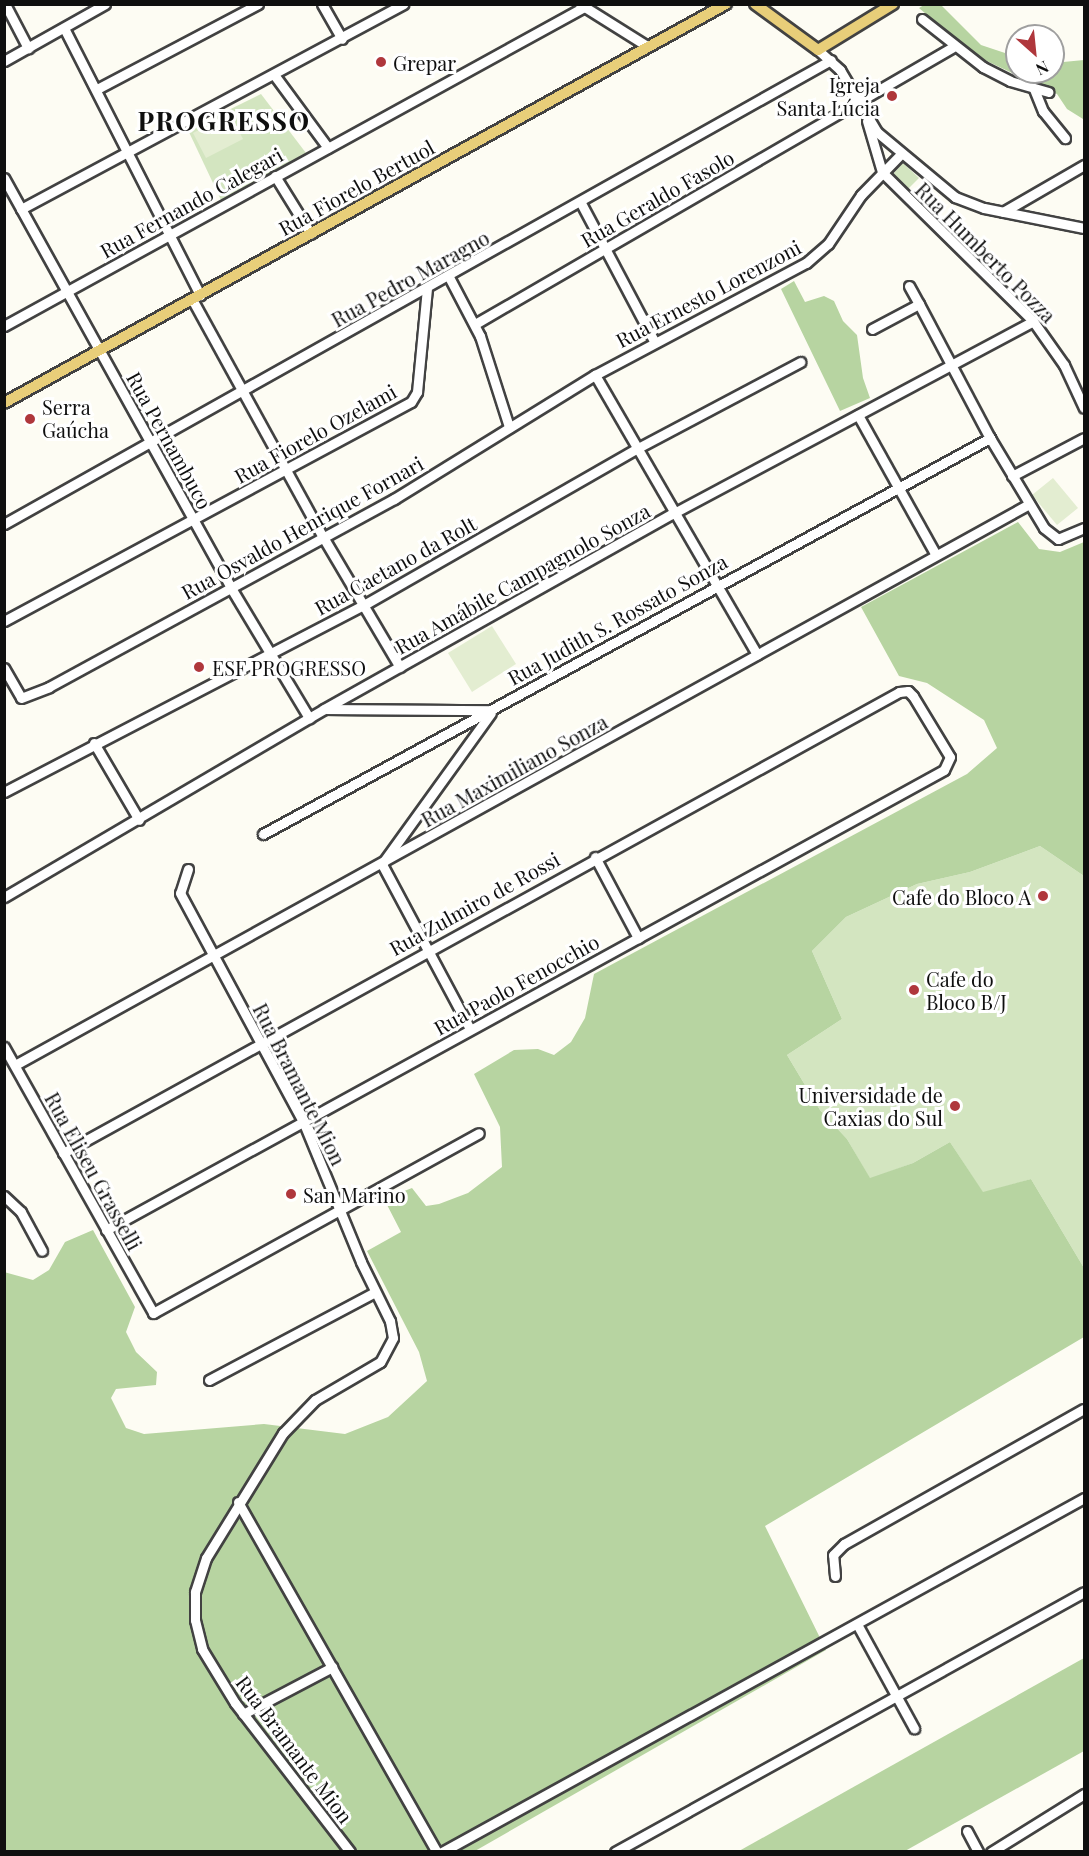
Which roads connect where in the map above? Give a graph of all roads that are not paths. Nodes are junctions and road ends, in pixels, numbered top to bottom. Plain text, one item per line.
1 (5, 4) edge
2 (105, 4) edge
3 (258, 4) edge
4 (322, 4) edge
5 (403, 4) edge
6 (726, 4) edge
7 (755, 4) edge
8 (893, 4) edge
9 (582, 5) edge
10 (922, 19) dead end
11 (64, 28) junction
12 (342, 39) junction
13 (647, 46) junction
14 (954, 47) junction
15 (28, 48) junction
16 (818, 50) junction
17 (831, 60) junction
18 (4, 61) edge
19 (275, 76) junction
20 (97, 89) junction
21 (1034, 89) junction
22 (1048, 92) dead end
23 (858, 105) junction
24 (867, 121) junction
25 (1065, 138) dead end
26 (328, 148) junction
27 (129, 153) junction
28 (901, 154) junction
29 (1084, 165) edge
30 (882, 172) junction
31 (275, 176) junction
32 (4, 178) edge
33 (581, 203) junction
34 (21, 209) junction
35 (1003, 212) junction
36 (1084, 228) edge
37 (311, 234) junction
38 (168, 235) junction
39 (606, 249) junction
40 (450, 277) junction
41 (909, 286) dead end
42 (427, 289) junction
43 (66, 291) junction
44 (196, 297) junction
45 (919, 304) junction
46 (1033, 321) junction
47 (475, 324) junction
48 (4, 326) edge
49 (872, 329) dead end
50 (654, 342) junction
51 (100, 350) junction
52 (800, 362) dead end
53 (951, 366) junction
54 (595, 375) junction
55 (243, 391) junction
56 (4, 403) edge
57 (1084, 408) edge
58 (858, 415) junction
59 (509, 427) junction
60 (990, 438) junction
61 (1084, 438) edge
62 (150, 442) junction
63 (636, 449) junction
64 (287, 469) junction
65 (1012, 476) junction
66 (897, 486) junction
67 (1029, 504) junction
68 (672, 514) junction
69 (193, 520) junction
70 (4, 524) edge
71 (1084, 528) edge
72 (323, 537) junction
73 (936, 555) junction
74 (715, 585) junction
75 (231, 588) junction
76 (362, 606) junction
77 (4, 621) edge
78 (269, 654) junction
79 (757, 655) junction
80 (400, 667) junction
81 (4, 668) edge
82 (904, 690) joint
83 (324, 708) junction
84 (493, 710) junction
85 (309, 718) junction
86 (94, 743) junction
87 (4, 792) edge
88 (139, 820) junction
89 (263, 834) dead end
90 (595, 857) junction
91 (382, 864) junction
92 (188, 869) dead end
93 (4, 897) edge
94 (638, 938) junction
95 (427, 950) junction
96 (213, 957) junction
97 (470, 1029) junction
98 (261, 1042) junction
99 (4, 1047) edge
100 (15, 1065) junction
101 (303, 1121) junction
102 (479, 1132) dead end
103 (63, 1153) junction
104 (4, 1196) edge
105 (338, 1207) junction
106 (106, 1230) junction
107 (42, 1251) dead end
108 (375, 1292) junction
109 (209, 1380) dead end
110 (1084, 1409) edge
111 (1084, 1498) edge
112 (238, 1502) junction
113 (835, 1576) dead end
114 (1084, 1592) edge
115 (858, 1624) junction
116 (332, 1667) junction
117 (896, 1695) junction
118 (243, 1714) junction
119 (914, 1728) dead end
120 (1084, 1794) edge
121 (967, 1831) dead end
122 (350, 1851) edge
123 (439, 1851) edge
124 (615, 1851) edge
125 (978, 1851) edge
126 (991, 1851) edge

1 - 15 street
2 - 11 street
3 - 20 street
4 - 12 street
5 - 12 street
6 - 13 main road, Rua Fiorelo Bertuol
7 - 16 main road
8 - 16 main road
9 - 13 street
9 - 26 street, Rua Fernando Calegari
10 - 14 street
11 - 15 street
11 - 20 street
12 - 19 street
13 - 37 main road, Rua Fiorelo Bertuol
14 - 21 street
14 - 23 street, Rua Geraldo Fasolo
15 - 18 street
16 - 17 street
17 - 23 street
17 - 33 street, Rua Pedro Maragno
19 - 26 street
19 - 27 street
20 - 27 street
21 - 22 street
21 - 25 street
23 - 24 street
23 - 39 street, Rua Geraldo Fasolo
24 - 28 street
24 - 30 street, Rua Humberto Pozza
26 - 31 street, Rua Fernando Calegari
27 - 34 street
27 - 38 street
28 - 30 street, Rua Ernesto Lorenzoni
28 - 35 street
29 - 35 street
30 - 46 street, Rua Humberto Pozza
30 - 50 street, Rua Ernesto Lorenzoni
31 - 37 street
31 - 38 street, Rua Fernando Calegari
32 - 34 street, Rua Pernambuco
33 - 39 street
33 - 40 street, Rua Pedro Maragno
34 - 43 street, Rua Pernambuco
35 - 36 street
37 - 44 main road, Rua Fiorelo Bertuol
38 - 43 street, Rua Fernando Calegari
38 - 44 street
39 - 47 street, Rua Geraldo Fasolo
39 - 50 street
40 - 42 street, Rua Pedro Maragno
40 - 47 street
41 - 45 street
42 - 55 street, Rua Pedro Maragno
42 - 64 street, Rua Fiorelo Ozelami
43 - 48 street, Rua Fernando Calegari
43 - 51 street, Rua Pernambuco
44 - 51 main road, Rua Fiorelo Bertuol
44 - 55 street
45 - 49 street
45 - 53 street
46 - 53 street, Rua Amábile Campagnolo Sonza
46 - 57 street, Rua Humberto Pozza
47 - 59 street
50 - 54 street, Rua Ernesto Lorenzoni
51 - 56 main road, Rua Fiorelo Bertuol
51 - 62 street, Rua Pernambuco
52 - 63 street, Rua Caetano da Rolt
53 - 58 street, Rua Amábile Campagnolo Sonza
53 - 60 street
54 - 59 street, Rua Osvaldo Henrique Fornari
54 - 63 street
55 - 62 street, Rua Pedro Maragno
55 - 64 street
58 - 66 street
58 - 68 street, Rua Amábile Campagnolo Sonza
59 - 72 street, Rua Osvaldo Henrique Fornari
60 - 65 street
60 - 66 street, Rua Judith S. Rossato Sonza
61 - 65 street
62 - 69 street, Rua Pernambuco
62 - 70 street, Rua Pedro Maragno
63 - 68 street
63 - 76 street, Rua Caetano da Rolt
64 - 69 street, Rua Fiorelo Ozelami
64 - 72 street
65 - 67 street
66 - 73 street
66 - 74 street, Rua Judith S. Rossato Sonza
67 - 71 street
67 - 73 street, Rua Maximiliano Sonza
68 - 74 street
68 - 80 street, Rua Amábile Campagnolo Sonza
69 - 75 street, Rua Pernambuco
69 - 77 street, Rua Fiorelo Ozelami
72 - 75 street, Rua Osvaldo Henrique Fornari
72 - 76 street
73 - 79 street, Rua Maximiliano Sonza
74 - 79 street
74 - 84 street, Rua Judith S. Rossato Sonza
75 - 78 street, Rua Pernambuco
75 - 81 street, Rua Osvaldo Henrique Fornari
76 - 78 street, Rua Caetano da Rolt
76 - 80 street
78 - 85 street, Rua Pernambuco
78 - 86 street, Rua Caetano da Rolt
79 - 91 street, Rua Maximiliano Sonza
80 - 83 street, Rua Amábile Campagnolo Sonza
82 - 90 street, Rua Zulmiro de Rossi
82 - 94 street, Rua Paolo Fenocchio
83 - 84 street
83 - 85 street, Rua Amábile Campagnolo Sonza
84 - 89 street, Rua Judith S. Rossato Sonza
84 - 91 street
85 - 88 street, Rua Amábile Campagnolo Sonza
86 - 87 street, Rua Caetano da Rolt
86 - 88 street
88 - 93 street, Rua Amábile Campagnolo Sonza
90 - 94 street
90 - 95 street, Rua Zulmiro de Rossi
91 - 95 street
91 - 96 street, Rua Maximiliano Sonza
92 - 96 street, Rua Bramante Mion
94 - 97 street, Rua Paolo Fenocchio
95 - 97 street
95 - 98 street, Rua Zulmiro de Rossi
96 - 98 street, Rua Bramante Mion
96 - 100 street, Rua Maximiliano Sonza
97 - 101 street, Rua Paolo Fenocchio
98 - 101 street, Rua Bramante Mion
98 - 103 street, Rua Zulmiro de Rossi
99 - 100 street, Rua Eliseu Grasselli
100 - 103 street, Rua Eliseu Grasselli
101 - 105 street, Rua Bramante Mion
101 - 106 street, Rua Paolo Fenocchio
102 - 105 street
103 - 106 street, Rua Eliseu Grasselli
104 - 107 street
105 - 106 street, Rua Eliseu Grasselli
105 - 108 street, Rua Bramante Mion
108 - 109 street
108 - 112 street, Rua Bramante Mion
110 - 113 street
111 - 115 street
112 - 116 street
112 - 118 street, Rua Bramante Mion
114 - 117 street
115 - 117 street
115 - 123 street
116 - 118 street
116 - 123 street
117 - 119 street
117 - 124 street
118 - 122 street, Rua Bramante Mion
120 - 126 street
121 - 125 street

